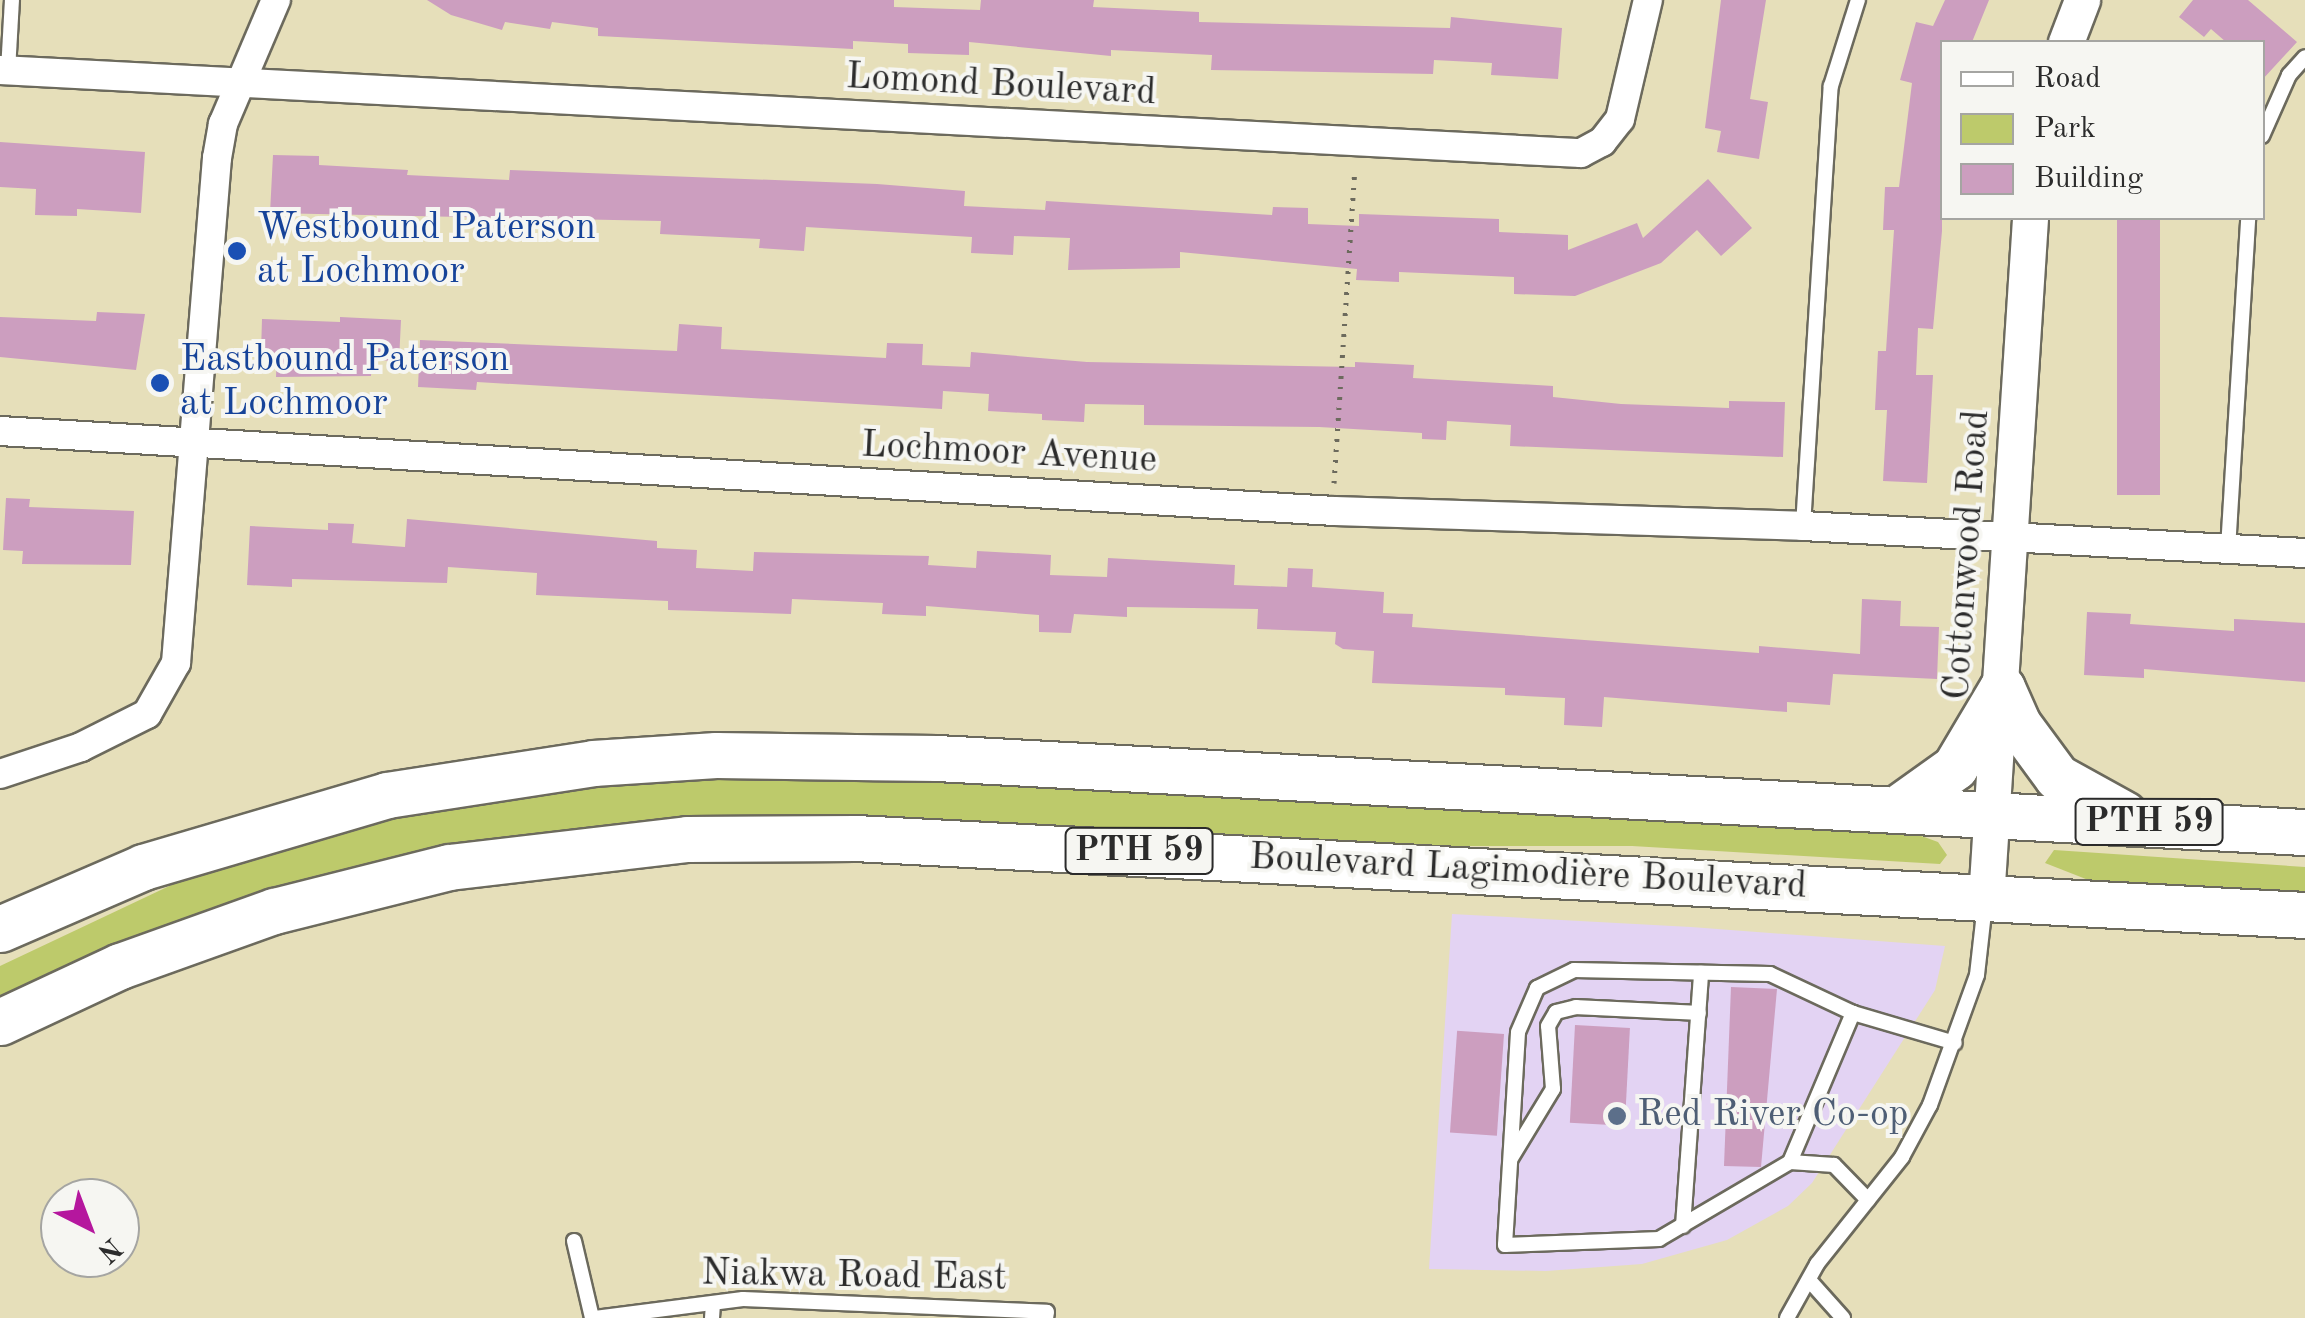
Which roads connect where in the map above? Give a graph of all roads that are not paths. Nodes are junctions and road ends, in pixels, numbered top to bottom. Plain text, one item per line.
1 (12, 0) edge
2 (276, 0) edge
3 (1648, 0) edge
4 (1858, 0) edge
5 (2082, 0) edge
6 (2067, 40) edge
7 (2305, 57) edge
8 (4, 71) edge
9 (242, 80) junction
10 (2265, 129) edge
11 (2030, 220) edge
12 (2248, 220) edge
13 (0, 431) edge
14 (198, 442) junction
15 (1803, 526) junction
16 (2014, 538) junction
17 (2228, 549) junction
18 (2305, 553) edge
19 (2002, 688) junction
20 (0, 774) edge
21 (1895, 810) junction
22 (1994, 816) junction
23 (2140, 822) junction
24 (2305, 832) edge
25 (1986, 899) junction
26 (2305, 915) edge
27 (0, 929) edge
28 (1702, 972) junction
29 (1852, 1012) junction
30 (1698, 1013) junction
31 (0, 1022) edge
32 (1956, 1043) junction
33 (1510, 1158) junction
34 (1790, 1162) junction
35 (1868, 1200) junction
36 (1683, 1226) junction
37 (574, 1241) dead end
38 (1808, 1280) junction
39 (712, 1310) edge
40 (594, 1318) edge
41 (1046, 1318) edge
42 (1787, 1318) edge
43 (1843, 1318) edge

1 - 8 lane
2 - 9 street
3 - 9 street, Lomond Boulevard
4 - 15 lane
5 - 6 street
7 - 10 lane
8 - 9 street, Lomond Boulevard
9 - 14 street
11 - 16 street, Cottonwood Road
12 - 17 lane
13 - 14 street, Lochmoor Avenue
14 - 15 street, Lochmoor Avenue
14 - 20 street
15 - 16 street, Lochmoor Avenue
16 - 17 street, Lochmoor Avenue
16 - 19 street, Cottonwood Road
17 - 18 street, Lochmoor Avenue
19 - 21 main road
19 - 22 street, Cottonwood Road
19 - 23 main road
21 - 22 main road, PTH 59
21 - 27 main road, PTH 59
22 - 23 main road, PTH 59
22 - 25 street, Cottonwood Road
23 - 24 main road, PTH 59
25 - 26 main road, Boulevard Lagimodière Boulevard / PTH 59
25 - 31 main road, Boulevard Lagimodière Boulevard / PTH 59
25 - 32 lane
28 - 29 lane
28 - 30 lane
28 - 33 lane
29 - 32 lane
29 - 34 lane
30 - 33 lane
30 - 36 lane
32 - 35 lane
33 - 36 lane
34 - 35 lane
34 - 36 lane
35 - 38 lane
37 - 40 lane
38 - 42 lane
38 - 43 lane
39 - 40 lane, Niakwa Road East
39 - 41 lane, Niakwa Road East

